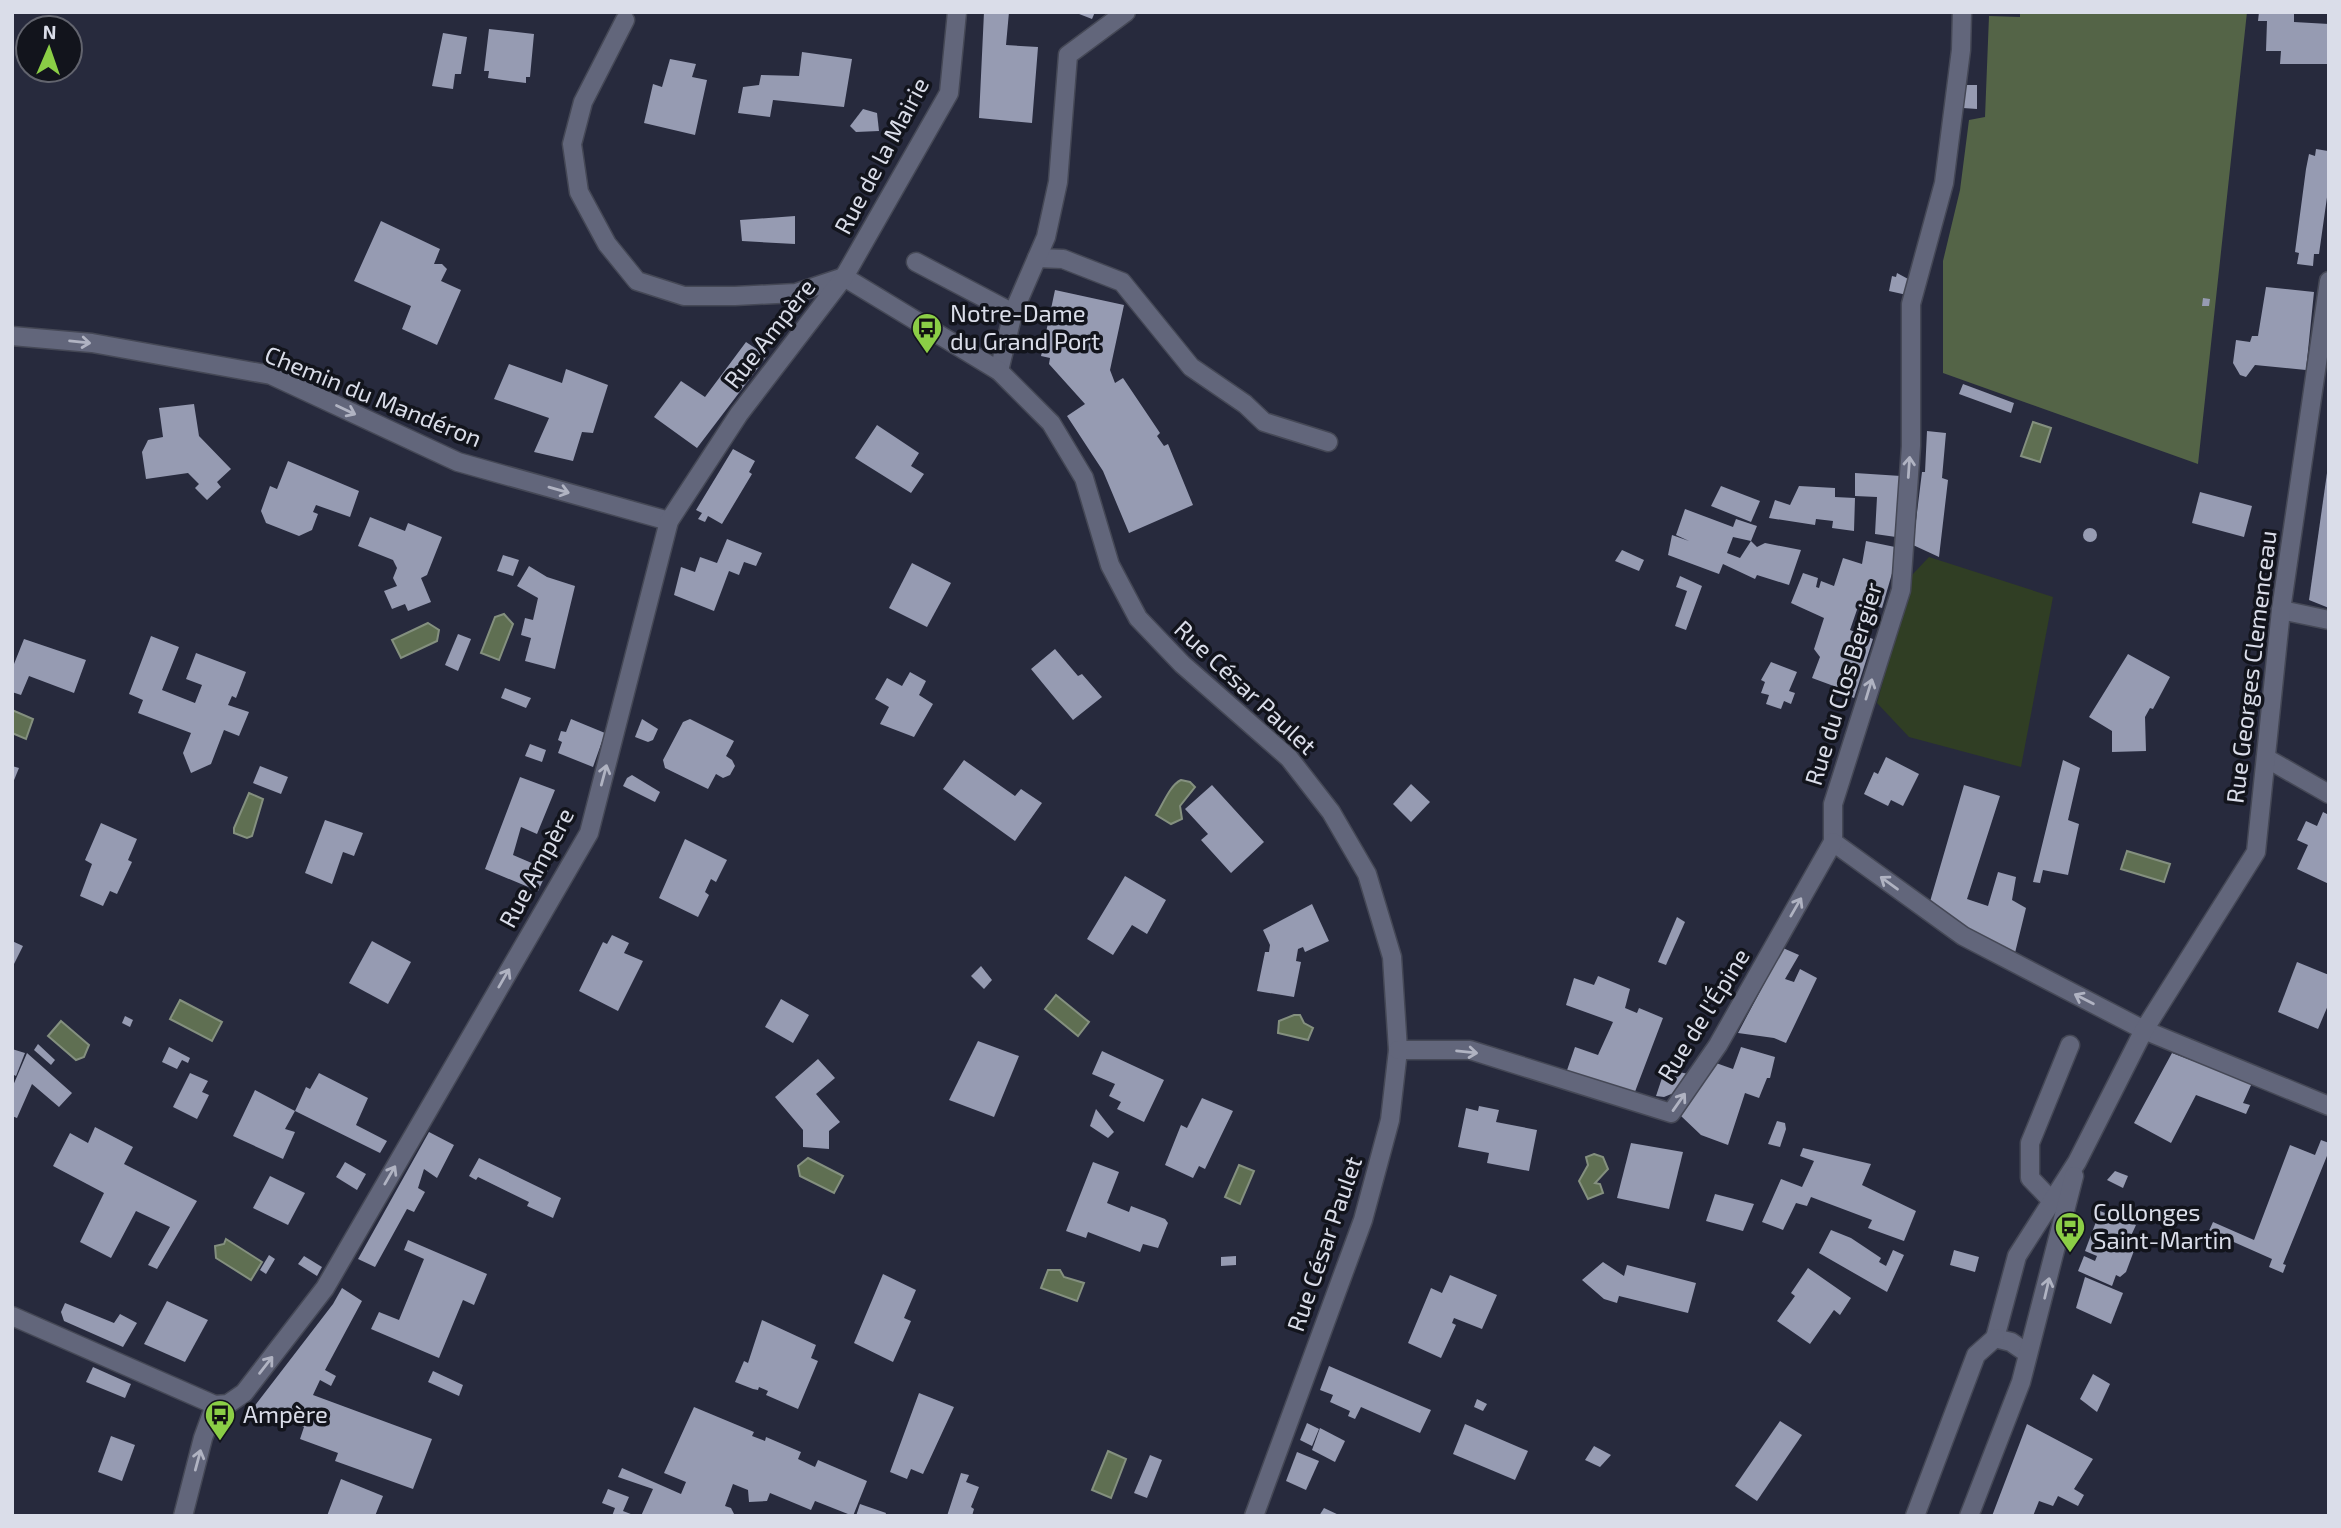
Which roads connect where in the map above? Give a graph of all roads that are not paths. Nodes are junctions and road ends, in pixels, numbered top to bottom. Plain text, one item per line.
1 (957, 12) edge
2 (1126, 12) edge
3 (1962, 12) edge
4 (625, 20) dead end
5 (1037, 258) junction
6 (916, 262) dead end
7 (844, 277) junction
8 (2329, 281) edge
9 (1013, 313) junction
10 (12, 335) edge
11 (999, 371) junction
12 (1328, 442) dead end
13 (670, 521) junction
14 (2281, 610) junction
15 (2329, 620) edge
16 (2266, 758) junction
17 (2329, 794) edge
18 (1833, 842) junction
19 (2144, 1030) junction
20 (2070, 1045) dead end
21 (1398, 1050) junction
22 (2329, 1106) edge
23 (2060, 1204) junction
24 (12, 1316) edge
25 (1995, 1338) junction
26 (2026, 1353) junction
27 (215, 1405) junction
28 (183, 1516) edge
29 (1254, 1516) edge
30 (1915, 1516) edge
31 (1969, 1516) edge

1 - 7 street, Rue de la Mairie
2 - 5 street
18 -> 3 street, Rue du Clos Bergier
4 - 7 street
5 - 9 street
5 - 12 street
6 - 9 street
7 - 11 street, Rue César Paulet
7 - 13 street, Rue Ampère
8 - 14 street, Rue Georges Clemenceau
9 - 11 street
10 -> 13 street, Chemin du Mandéron
11 - 21 street, Rue César Paulet
27 -> 13 street, Rue Ampère
14 - 15 street
14 - 16 street, Rue Georges Clemenceau
16 - 17 street
16 - 19 street, Rue Georges Clemenceau
19 -> 18 street
21 -> 18 street, Rue de l'Épine
19 - 22 street
19 - 23 street, Rue Georges Clemenceau
20 - 23 street
21 - 29 street, Rue César Paulet
23 - 25 street, Rue Georges Clemenceau
26 -> 23 street
24 - 27 street
25 - 26 street
25 - 30 street
26 - 31 street
28 -> 27 street

